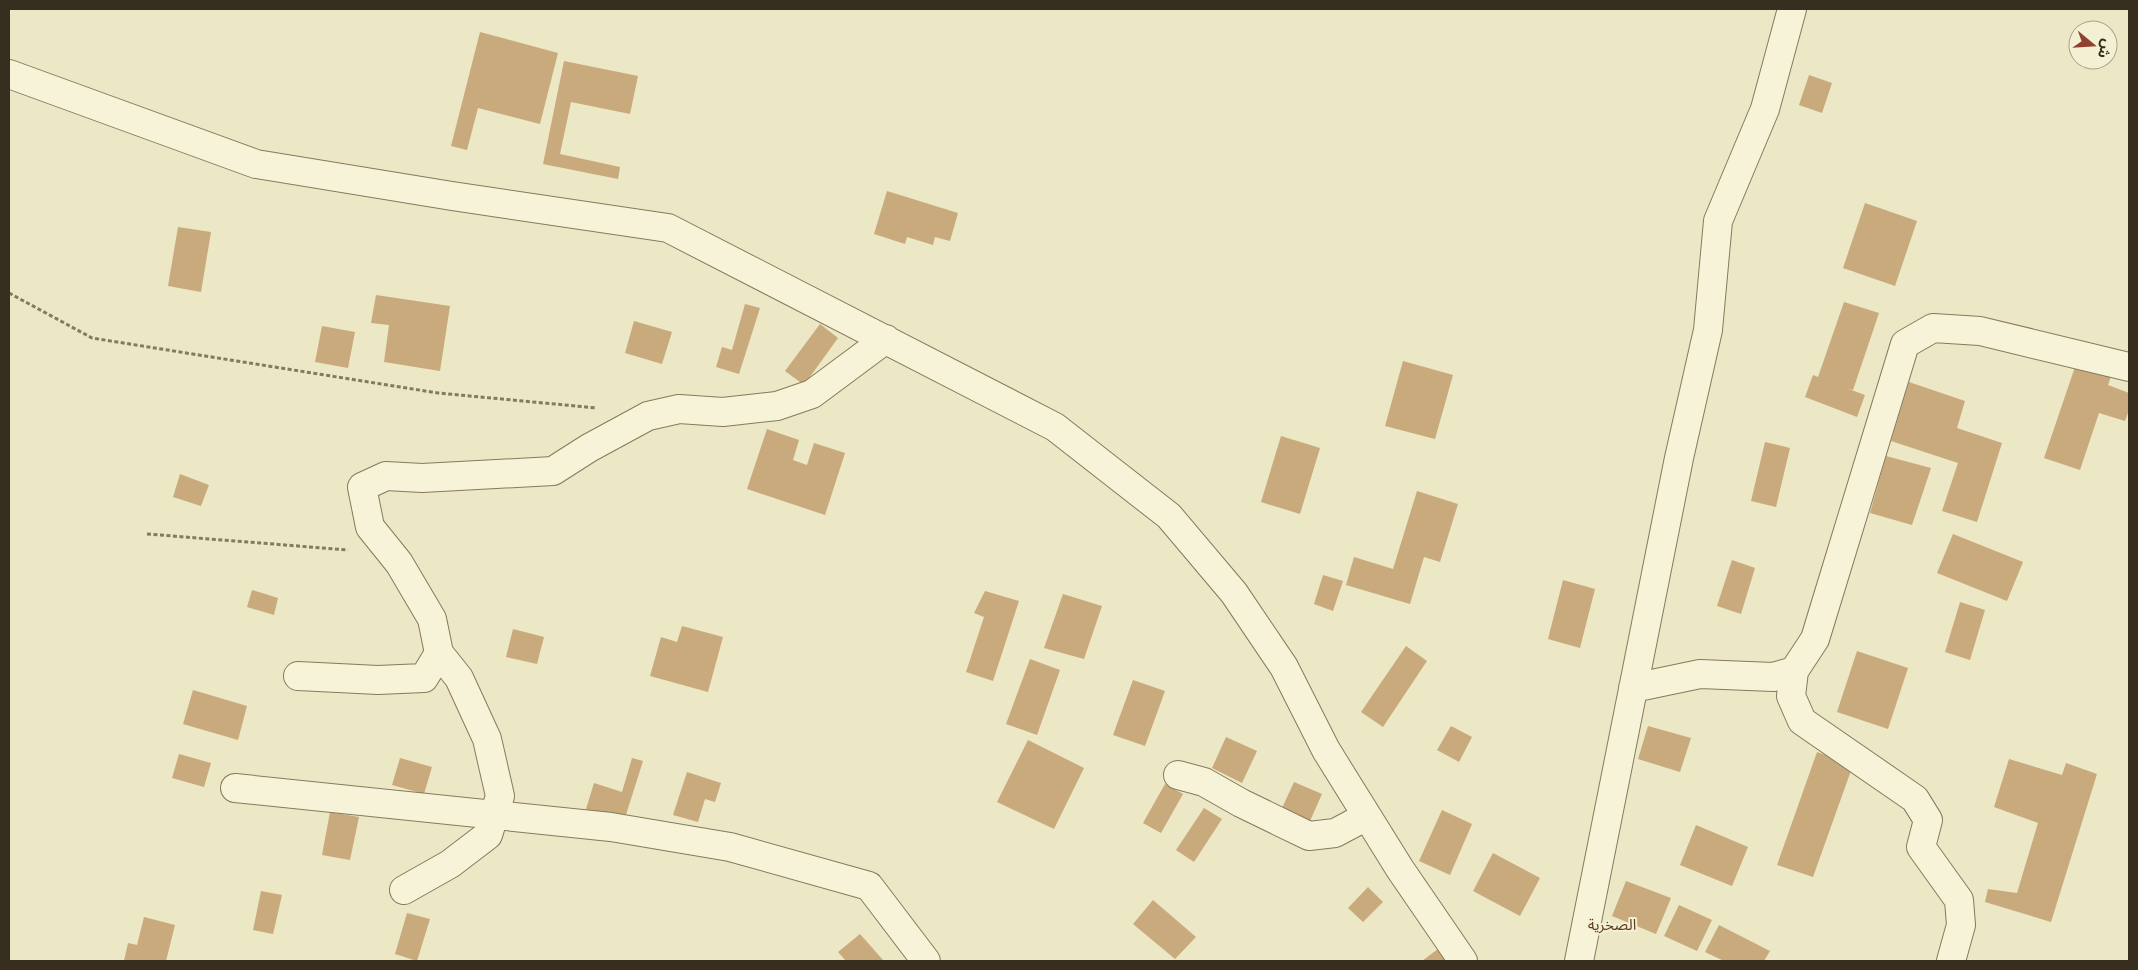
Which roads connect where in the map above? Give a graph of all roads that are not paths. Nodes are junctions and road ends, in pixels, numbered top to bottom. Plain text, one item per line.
1 (1792, 9) edge
2 (9, 74) edge
3 (886, 339) junction
4 (2129, 367) edge
5 (440, 653) junction
6 (1794, 671) junction
7 (298, 676) dead end
8 (1633, 688) junction
9 (1178, 775) dead end
10 (235, 788) dead end
11 (494, 814) junction
12 (1367, 816) junction
13 (404, 890) dead end
14 (926, 961) edge
15 (1463, 961) edge
16 (1579, 961) edge
17 (1951, 961) edge

1 - 8 street
2 - 3 street
3 - 5 street
3 - 12 street
4 - 6 street
5 - 7 street
5 - 11 street
6 - 8 street
6 - 17 street
8 - 16 street
9 - 12 street
10 - 11 street
11 - 13 street
11 - 14 street
12 - 15 street

